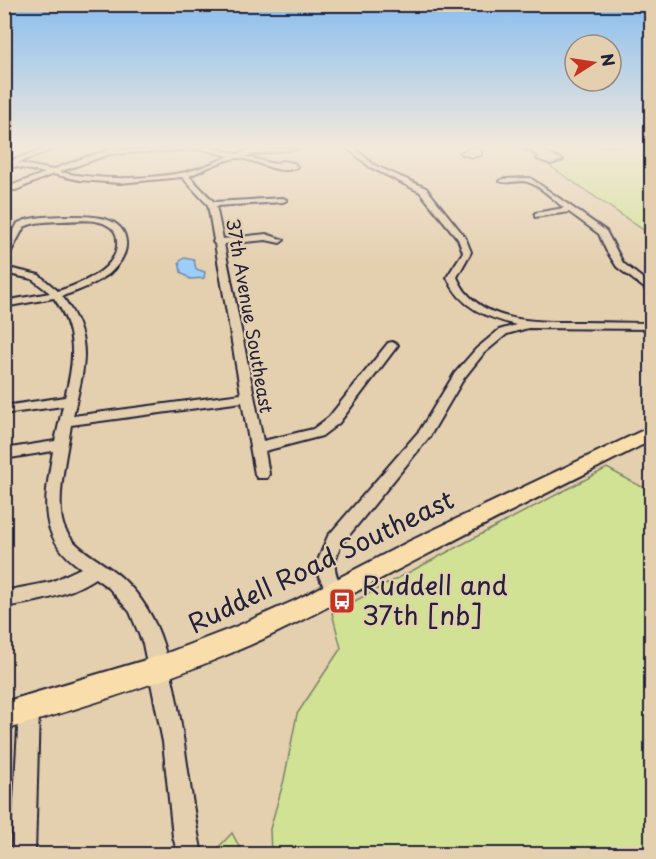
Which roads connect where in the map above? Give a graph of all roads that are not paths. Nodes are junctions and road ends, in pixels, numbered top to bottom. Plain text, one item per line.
1 (197, 187) edge
2 (417, 187) edge
3 (540, 187) edge
4 (283, 200) dead end
5 (212, 204) junction
6 (571, 209) junction
7 (538, 215) dead end
8 (280, 240) dead end
9 (217, 242) junction
10 (4, 257) edge
11 (4, 270) edge
12 (651, 291) edge
13 (56, 294) junction
14 (4, 304) edge
15 (527, 325) junction
16 (651, 326) edge
17 (392, 345) dead end
18 (247, 397) junction
19 (72, 400) junction
20 (4, 411) edge
21 (66, 421) junction
22 (651, 432) edge
23 (61, 446) junction
24 (256, 448) junction
25 (4, 454) edge
26 (262, 474) dead end
27 (94, 569) junction
28 (335, 592) junction
29 (4, 599) edge
30 (159, 669) junction
31 (29, 710) junction
32 (4, 716) edge
33 (23, 855) edge
34 (190, 855) edge

1 - 5 street, 37th Avenue Southeast
2 - 15 street
3 - 6 street
4 - 5 street
5 - 9 street, 37th Avenue Southeast
6 - 7 street
6 - 12 street
8 - 9 street
9 - 18 street, 37th Avenue Southeast
10 - 13 street
11 - 13 street
13 - 14 street
13 - 19 street
15 - 16 street
15 - 28 street
17 - 24 street
18 - 21 street
18 - 24 street, 37th Avenue Southeast
19 - 20 street
19 - 21 street
21 - 23 street
22 - 28 main road, Ruddell Road Southeast
23 - 25 street
23 - 27 street
24 - 26 street, 37th Avenue Southeast
27 - 29 street
27 - 30 street
28 - 30 main road, Ruddell Road Southeast
30 - 31 main road, Ruddell Road Southeast
30 - 34 street
31 - 32 main road, Ruddell Road Southeast
31 - 33 street

